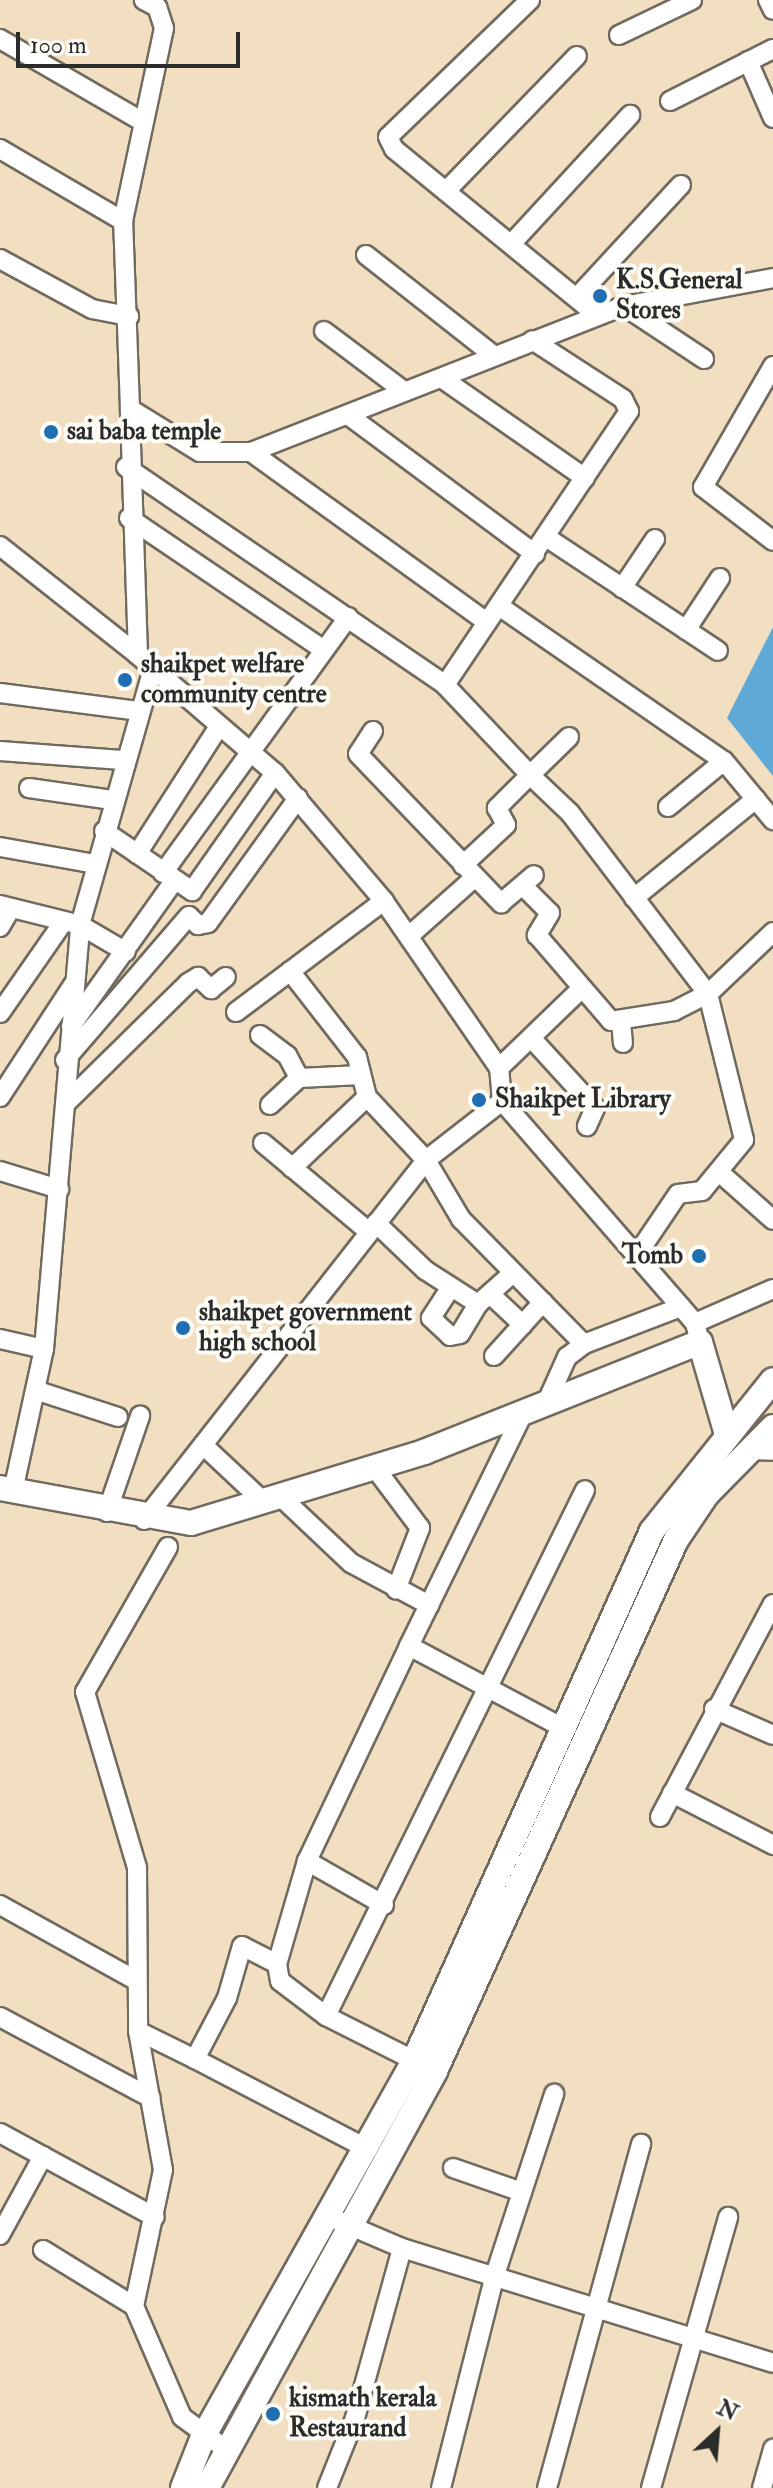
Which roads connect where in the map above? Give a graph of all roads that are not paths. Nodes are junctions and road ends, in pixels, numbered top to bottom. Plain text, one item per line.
1 (144, 0) edge
2 (530, 0) edge
3 (692, 0) edge
4 (768, 0) edge
5 (657, 7) edge
6 (773, 10) edge
7 (619, 35) dead end
8 (0, 39) edge
9 (773, 49) edge
10 (577, 56) dead end
11 (748, 61) junction
12 (670, 101) dead end
13 (630, 115) dead end
14 (773, 118) edge
15 (140, 120) junction
16 (0, 149) edge
17 (681, 185) dead end
18 (446, 191) junction
19 (123, 221) junction
20 (513, 242) junction
21 (366, 255) dead end
22 (0, 259) edge
23 (773, 278) edge
24 (579, 295) junction
25 (624, 306) junction
26 (597, 315) junction
27 (129, 316) junction
28 (324, 331) dead end
29 (532, 340) junction
30 (492, 354) junction
31 (704, 359) dead end
32 (773, 366) edge
33 (443, 379) junction
34 (404, 391) junction
35 (130, 409) junction
36 (348, 415) junction
37 (251, 452) junction
38 (126, 467) junction
39 (585, 478) junction
40 (129, 518) junction
41 (546, 537) junction
42 (655, 539) dead end
43 (773, 541) edge
44 (0, 546) edge
45 (535, 554) junction
46 (720, 578) dead end
47 (622, 588) junction
48 (499, 606) junction
49 (348, 617) junction
50 (487, 622) junction
51 (686, 630) junction
52 (324, 650) junction
53 (718, 651) dead end
54 (138, 655) junction
55 (153, 668) junction
56 (445, 685) junction
57 (0, 693) edge
58 (138, 711) junction
59 (218, 728) junction
60 (373, 731) dead end
61 (569, 737) dead end
62 (250, 750) junction
63 (0, 751) edge
64 (122, 760) junction
65 (724, 761) junction
66 (275, 773) junction
67 (530, 775) junction
68 (29, 788) dead end
69 (298, 798) junction
70 (756, 799) junction
71 (112, 800) junction
72 (668, 807) dead end
73 (773, 820) edge
74 (104, 831) junction
75 (0, 847) edge
76 (137, 854) junction
77 (95, 864) junction
78 (468, 871) junction
79 (168, 877) junction
80 (634, 898) junction
81 (384, 901) junction
82 (6, 906) edge
83 (72, 923) junction
84 (0, 927) edge
85 (773, 932) edge
86 (409, 936) junction
87 (126, 952) junction
88 (290, 971) junction
89 (226, 977) dead end
90 (74, 982) junction
91 (580, 990) junction
92 (708, 994) junction
93 (236, 1012) dead end
94 (0, 1013) edge
95 (621, 1021) junction
96 (70, 1028) junction
97 (260, 1035) dead end
98 (533, 1040) junction
99 (623, 1043) dead end
100 (65, 1060) junction
101 (499, 1068) junction
102 (361, 1075) junction
103 (299, 1078) junction
104 (0, 1097) edge
105 (367, 1097) junction
106 (502, 1101) junction
107 (65, 1104) junction
108 (270, 1105) dead end
109 (587, 1126) dead end
110 (263, 1143) dead end
111 (426, 1160) junction
112 (292, 1168) junction
113 (0, 1171) edge
114 (719, 1172) junction
115 (59, 1189) junction
116 (773, 1220) edge
117 (372, 1227) junction
118 (636, 1256) junction
119 (513, 1273) junction
120 (451, 1287) junction
121 (773, 1289) edge
122 (484, 1299) junction
123 (543, 1302) junction
124 (681, 1307) junction
125 (523, 1325) junction
126 (698, 1333) junction
127 (0, 1339) edge
128 (584, 1344) junction
129 (44, 1349) junction
130 (494, 1356) dead end
131 (773, 1380) edge
132 (38, 1391) junction
133 (545, 1406) junction
134 (140, 1416) dead end
135 (118, 1417) dead end
136 (521, 1417) junction
137 (773, 1427) edge
138 (726, 1431) junction
139 (203, 1445) junction
140 (762, 1451) edge
141 (375, 1468) junction
142 (6, 1489) edge
143 (585, 1490) dead end
144 (273, 1500) junction
145 (107, 1512) junction
146 (144, 1520) junction
147 (168, 1547) dead end
148 (396, 1590) junction
149 (773, 1604) edge
150 (429, 1605) junction
151 (409, 1646) junction
152 (491, 1689) junction
153 (714, 1709) junction
154 (563, 1728) junction
155 (773, 1735) edge
156 (672, 1793) junction
157 (660, 1817) dead end
158 (773, 1845) edge
159 (307, 1861) junction
160 (0, 1905) edge
161 (384, 1905) junction
162 (277, 1964) junction
163 (137, 1981) junction
164 (326, 2016) junction
165 (0, 2017) edge
166 (138, 2031) junction
167 (195, 2059) junction
168 (424, 2066) junction
169 (554, 2094) dead end
170 (151, 2098) junction
171 (0, 2133) edge
172 (641, 2144) dead end
173 (368, 2149) junction
174 (43, 2156) junction
175 (453, 2168) dead end
176 (522, 2192) junction
177 (155, 2217) junction
178 (728, 2217) dead end
179 (340, 2221) junction
180 (0, 2235) edge
181 (402, 2248) junction
182 (43, 2250) dead end
183 (494, 2278) junction
184 (134, 2306) junction
185 (596, 2310) junction
186 (694, 2341) junction
187 (773, 2363) edge
188 (214, 2443) junction
189 (773, 2449) edge
190 (183, 2488) edge
191 (207, 2488) edge
192 (327, 2488) edge
193 (441, 2488) edge
194 (547, 2488) edge
195 (651, 2488) edge
196 (762, 2488) edge

1 - 15 street
2 - 18 street
3 - 5 street
4 - 6 street
5 - 7 street
8 - 15 street
9 - 11 street
10 - 18 street
11 - 12 street
11 - 14 street
13 - 20 street
15 - 19 street
16 - 19 street
17 - 24 street
18 - 20 street
19 - 27 street
20 - 24 street
21 - 30 street
22 - 27 street
23 - 25 street
24 - 26 street
25 - 26 street
25 - 31 street
26 - 29 street
27 - 35 street
28 - 34 street
29 - 30 street
29 - 39 street
30 - 33 street
32 - 43 street
33 - 34 street
33 - 39 street
34 - 36 street
35 - 37 street
35 - 38 street
36 - 37 street
36 - 45 street
37 - 50 street
38 - 40 street
38 - 49 street
39 - 41 street
40 - 52 street
40 - 54 street
41 - 45 street
41 - 47 street
42 - 47 street
44 - 54 street
45 - 48 street
46 - 51 street
47 - 51 street
48 - 50 street
48 - 65 street
49 - 52 street
49 - 56 street
50 - 56 street
51 - 53 street
52 - 62 street
54 - 55 street
55 - 58 street
55 - 59 street
56 - 67 street
57 - 58 street
58 - 64 street
59 - 62 street
59 - 76 street
60 - 78 street
61 - 67 street
62 - 66 street
62 - 79 street
63 - 64 street
64 - 71 street
65 - 70 street
65 - 72 street
66 - 69 street
66 - 79 street
67 - 78 street
67 - 80 street
68 - 71 street
69 - 81 street
69 - 100 street
70 - 73 street
70 - 80 street
71 - 74 street
74 - 76 street
74 - 77 street
75 - 77 street
76 - 79 street
77 - 83 street
78 - 86 street
78 - 91 street
79 - 87 street
80 - 92 street
81 - 86 street
81 - 88 street
82 - 83 street
82 - 84 street
83 - 87 street
83 - 90 street
83 - 94 street
85 - 92 street
86 - 101 street
87 - 96 street
88 - 93 street
88 - 102 street
89 - 107 street
90 - 96 street
90 - 104 street
91 - 95 street
91 - 98 street
92 - 95 street
92 - 114 street
95 - 99 street
96 - 100 street
97 - 103 street
98 - 101 street
98 - 109 street
100 - 107 street
101 - 106 street
102 - 103 street
102 - 105 street
103 - 108 street
105 - 111 street
105 - 112 street
106 - 111 street
106 - 118 street
107 - 115 street
110 - 112 street
111 - 117 street
111 - 119 street
112 - 117 street
113 - 115 street
114 - 116 street
114 - 118 street
115 - 129 street
117 - 120 street
117 - 139 street
118 - 124 street
119 - 122 street
119 - 123 street
120 - 122 street
120 - 122 street
121 - 126 street
122 - 125 street
123 - 125 street
123 - 128 street
124 - 126 street
124 - 128 street
125 - 130 street
126 - 133 street
126 - 138 street
127 - 129 street
128 - 133 street
129 - 132 street
131 - 138 street
132 - 135 street
132 - 142 street
133 - 136 street
134 - 145 street
136 - 141 street
136 - 150 street
137 - 140 street
138 - 140 street
138 - 154 street
139 - 144 street
139 - 146 street
140 - 168 street
141 - 144 street
141 - 148 street
142 - 145 street
143 - 152 street
144 - 146 street
144 - 148 street
145 - 146 street
147 - 163 street
148 - 150 street
149 - 153 street
150 - 151 street
151 - 152 street
151 - 159 street
152 - 154 street
152 - 161 street
153 - 155 street
153 - 156 street
154 - 168 street
156 - 157 street
156 - 158 street
159 - 161 street
159 - 162 street
160 - 163 street
161 - 164 street
162 - 164 street
162 - 167 street
163 - 166 street
164 - 168 street
165 - 170 street
166 - 167 street
166 - 170 street
167 - 173 street
168 - 173 street
168 - 179 street
169 - 176 street
170 - 177 street
171 - 174 street
172 - 185 street
173 - 179 street
174 - 177 street
174 - 180 street
175 - 176 street
176 - 183 street
177 - 184 street
178 - 186 street
179 - 181 street
179 - 188 street
181 - 183 street
181 - 192 street
182 - 184 street
183 - 185 street
183 - 193 street
184 - 188 street
185 - 186 street
185 - 194 street
186 - 187 street
186 - 195 street
188 - 190 street
188 - 191 street
189 - 196 street

